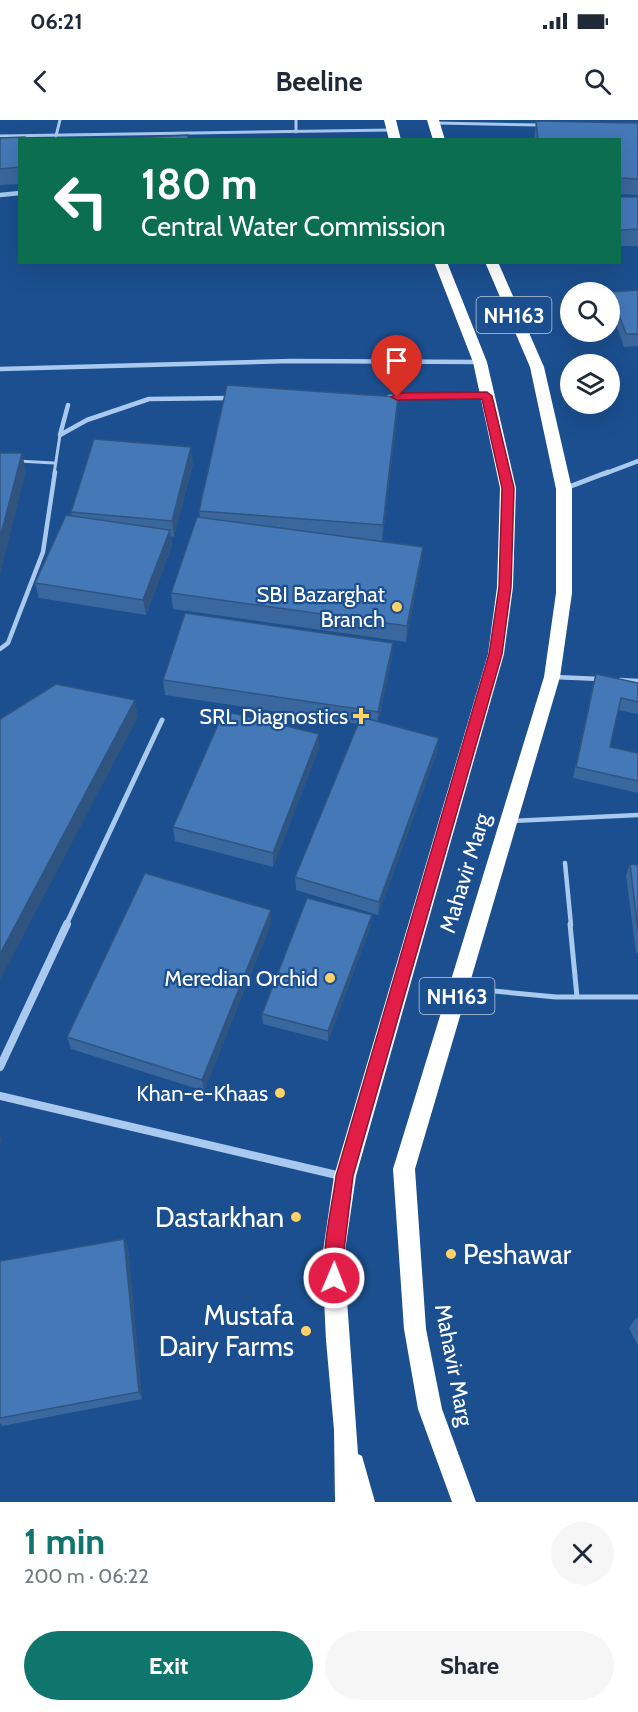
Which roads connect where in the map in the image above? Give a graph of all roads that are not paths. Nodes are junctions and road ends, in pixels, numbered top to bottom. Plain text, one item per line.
1 (60, 120) edge
2 (296, 120) edge
3 (433, 122) edge
4 (547, 125) edge
5 (392, 130) edge
6 (296, 132) junction
7 (0, 136) edge
8 (56, 136) junction
9 (438, 138) edge
10 (18, 193) edge
11 (0, 195) edge
12 (441, 264) edge
13 (491, 264) edge
14 (480, 362) junction
15 (0, 369) edge
16 (487, 396) junction
17 (382, 397) edge
18 (242, 398) edge
19 (68, 405) dead end
20 (60, 435) junction
21 (11, 461) edge
22 (638, 461) edge
23 (54, 463) junction
24 (564, 489) junction
25 (0, 649) edge
26 (552, 677) junction
27 (638, 681) edge
28 (162, 720) dead end
29 (638, 815) edge
30 (510, 821) junction
31 (565, 863) dead end
32 (459, 988) junction
33 (577, 997) junction
34 (638, 997) edge
35 (0, 1068) edge
36 (0, 1096) edge
37 (345, 1176) junction
38 (345, 1430) junction
39 (347, 1502) edge
40 (363, 1502) edge
41 (464, 1502) edge

1 - 8 lane
2 - 6 lane
3 - 4 lane
3 - 9 highway
5 - 6 lane
6 - 8 lane
7 - 8 lane
10 - 11 street
12 - 14 highway, Mahavir Marg / NH163
13 - 24 highway, Mahavir Marg / NH163
14 - 15 street
14 - 16 highway, Mahavir Marg / NH163
16 - 17 street
16 - 37 highway, Mahavir Marg / NH163
18 - 20 street
19 - 20 street
20 - 23 lane
21 - 23 lane
22 - 24 street
23 - 25 lane
24 - 26 highway, Mahavir Marg / NH163
26 - 27 lane
26 - 30 highway, Mahavir Marg / NH163
28 - 35 street
29 - 30 lane
30 - 32 highway, Mahavir Marg / NH163
31 - 33 lane
32 - 33 lane
32 - 41 highway, Mahavir Marg / NH163
33 - 34 lane
36 - 37 street
37 - 38 highway, Mahavir Marg / NH163
38 - 39 highway, Mahavir Marg / NH163
38 - 40 highway, NH163

